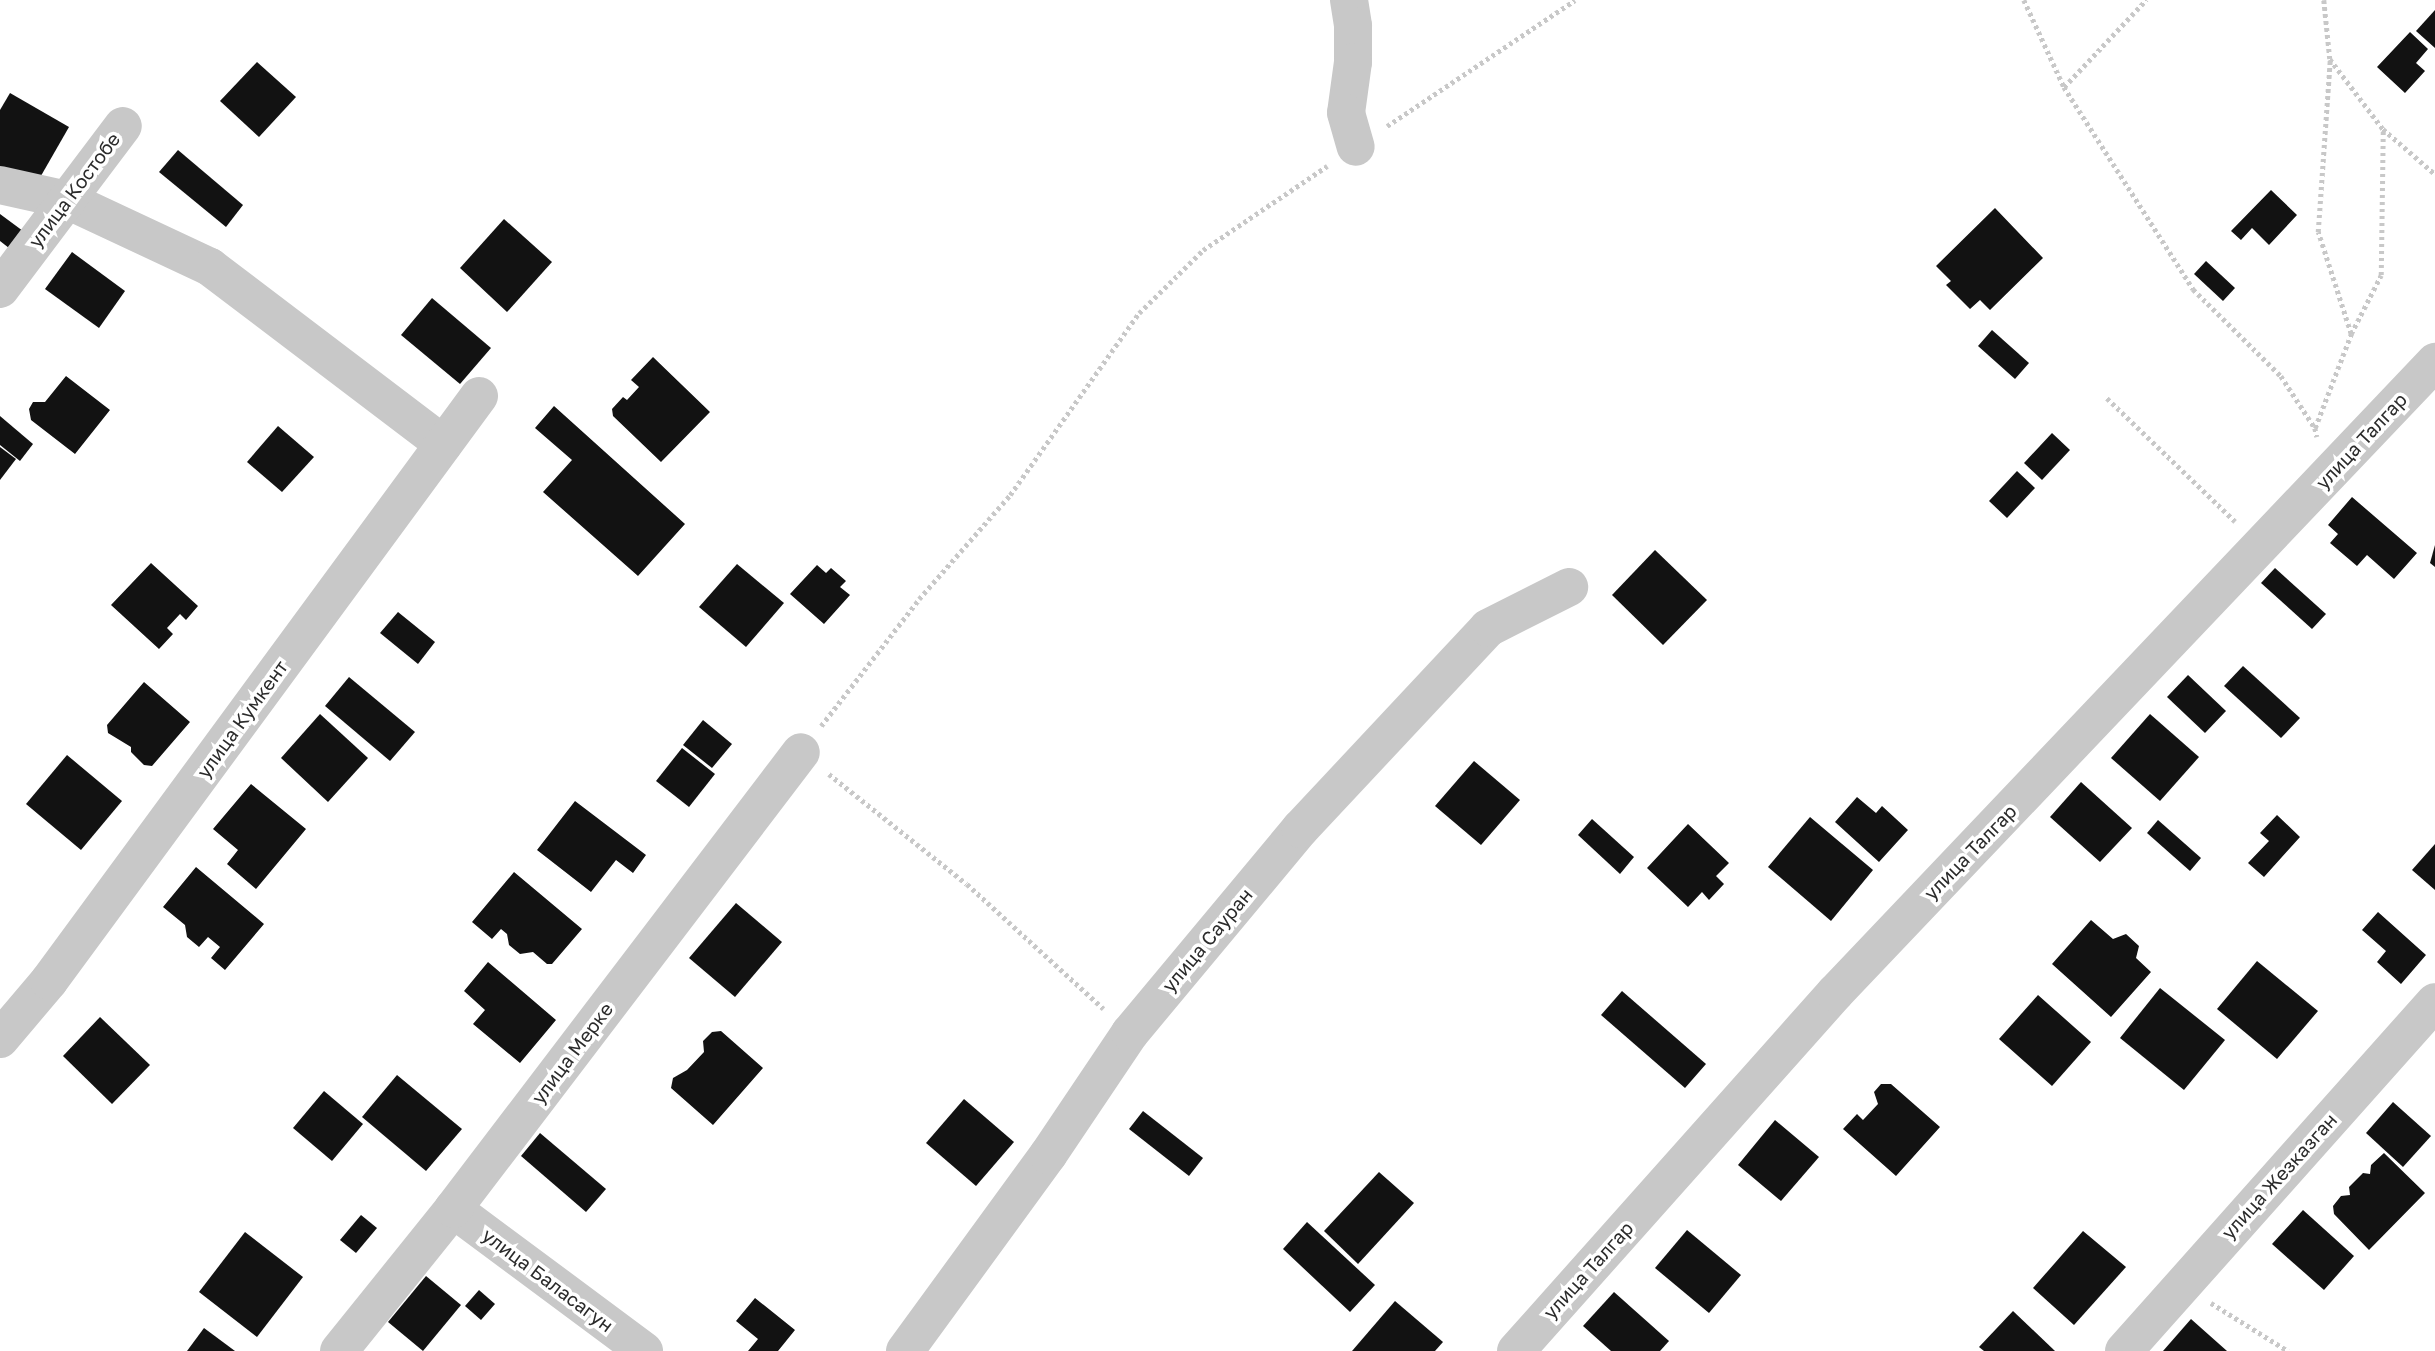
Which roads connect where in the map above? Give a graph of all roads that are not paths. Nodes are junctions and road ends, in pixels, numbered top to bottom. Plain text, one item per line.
1 (1349, 0) edge
2 (123, 126) dead end
3 (1356, 147) road end
4 (0, 185) edge
5 (67, 200) junction
6 (0, 289) edge
7 (2435, 362) edge
8 (479, 396) dead end
9 (443, 444) junction
10 (1569, 587) dead end
11 (801, 752) road end
12 (2435, 1002) edge
13 (0, 1039) edge
14 (453, 1209) junction
15 (339, 1351) edge
16 (644, 1351) edge
17 (905, 1351) edge
18 (1516, 1351) edge
19 (2124, 1351) edge

1 - 3 street
2 - 5 street, улица Костобе
4 - 5 street
5 - 6 street, улица Костобе
5 - 9 street
7 - 18 street, улица Талгар
8 - 9 street, улица Кумкент
9 - 13 street, улица Кумкент
10 - 17 street, улица Сауран
11 - 14 street, улица Мерке
12 - 19 street, улица Жезказган
14 - 15 street, улица Мерке
14 - 16 street, улица Баласагун

